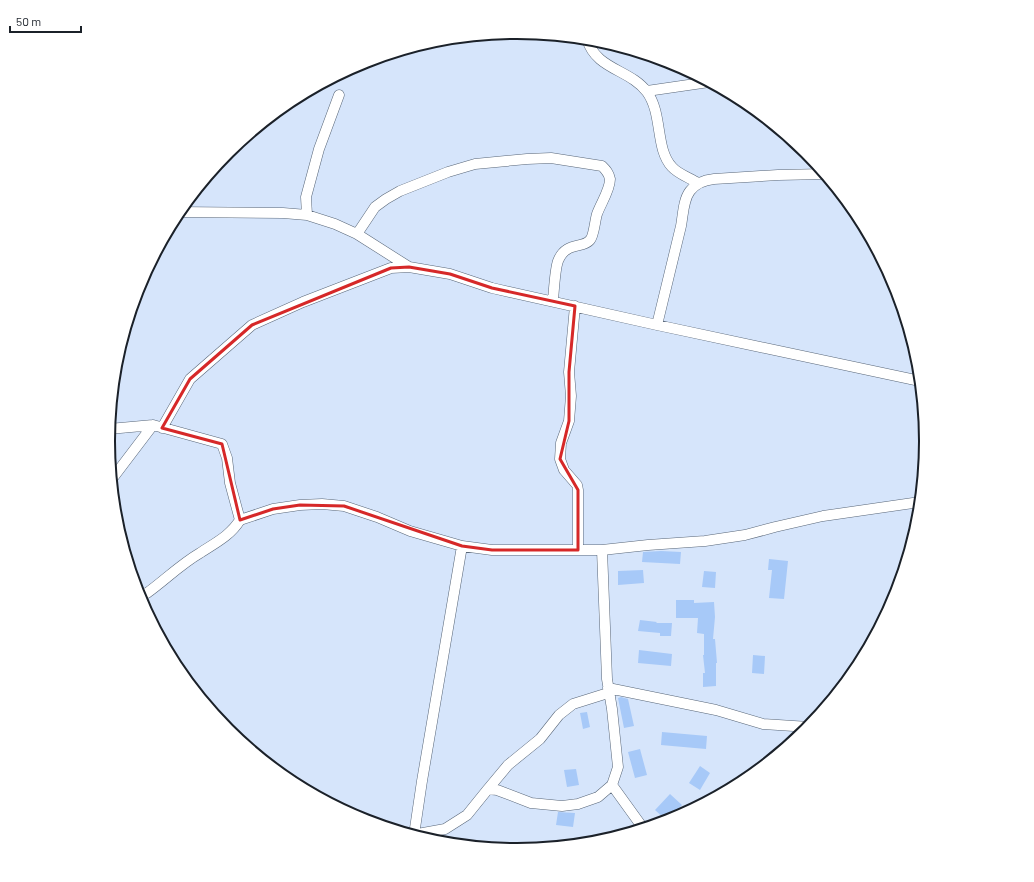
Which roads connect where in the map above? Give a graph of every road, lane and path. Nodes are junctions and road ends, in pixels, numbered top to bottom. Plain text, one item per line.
1 (589, 46) edge
2 (701, 83) edge
3 (647, 91) junction
4 (338, 95) dead end
5 (817, 174) edge
6 (698, 183) junction
7 (187, 212) edge
8 (307, 215) junction
9 (358, 234) junction
10 (409, 267) junction
11 (553, 300) junction
12 (575, 306) junction
13 (657, 325) junction
14 (914, 380) edge
15 (158, 426) junction
16 (115, 429) edge
17 (117, 474) edge
18 (914, 503) edge
19 (240, 520) junction
20 (462, 546) junction
21 (578, 550) junction
22 (602, 550) junction
23 (145, 593) edge
24 (608, 690) junction
25 (800, 726) edge
26 (612, 785) junction
27 (488, 789) junction
28 (640, 824) edge
29 (415, 829) edge
30 (428, 832) edge

1 - 3 street
2 - 3 street
3 - 6 street
4 - 8 street
5 - 6 street
6 - 13 street
7 - 8 street
8 - 9 street
9 - 10 street
9 - 11 street
10 - 11 street
10 - 15 street
11 - 12 street
12 - 13 street
12 - 21 street
13 - 14 street
15 - 16 street
15 - 17 street
15 - 19 street
18 - 22 street
19 - 20 street
19 - 23 street
20 - 21 street
20 - 29 street
21 - 22 street
22 - 24 street
24 - 25 street
24 - 26 street
24 - 27 street
26 - 27 street
26 - 28 street
27 - 30 street

